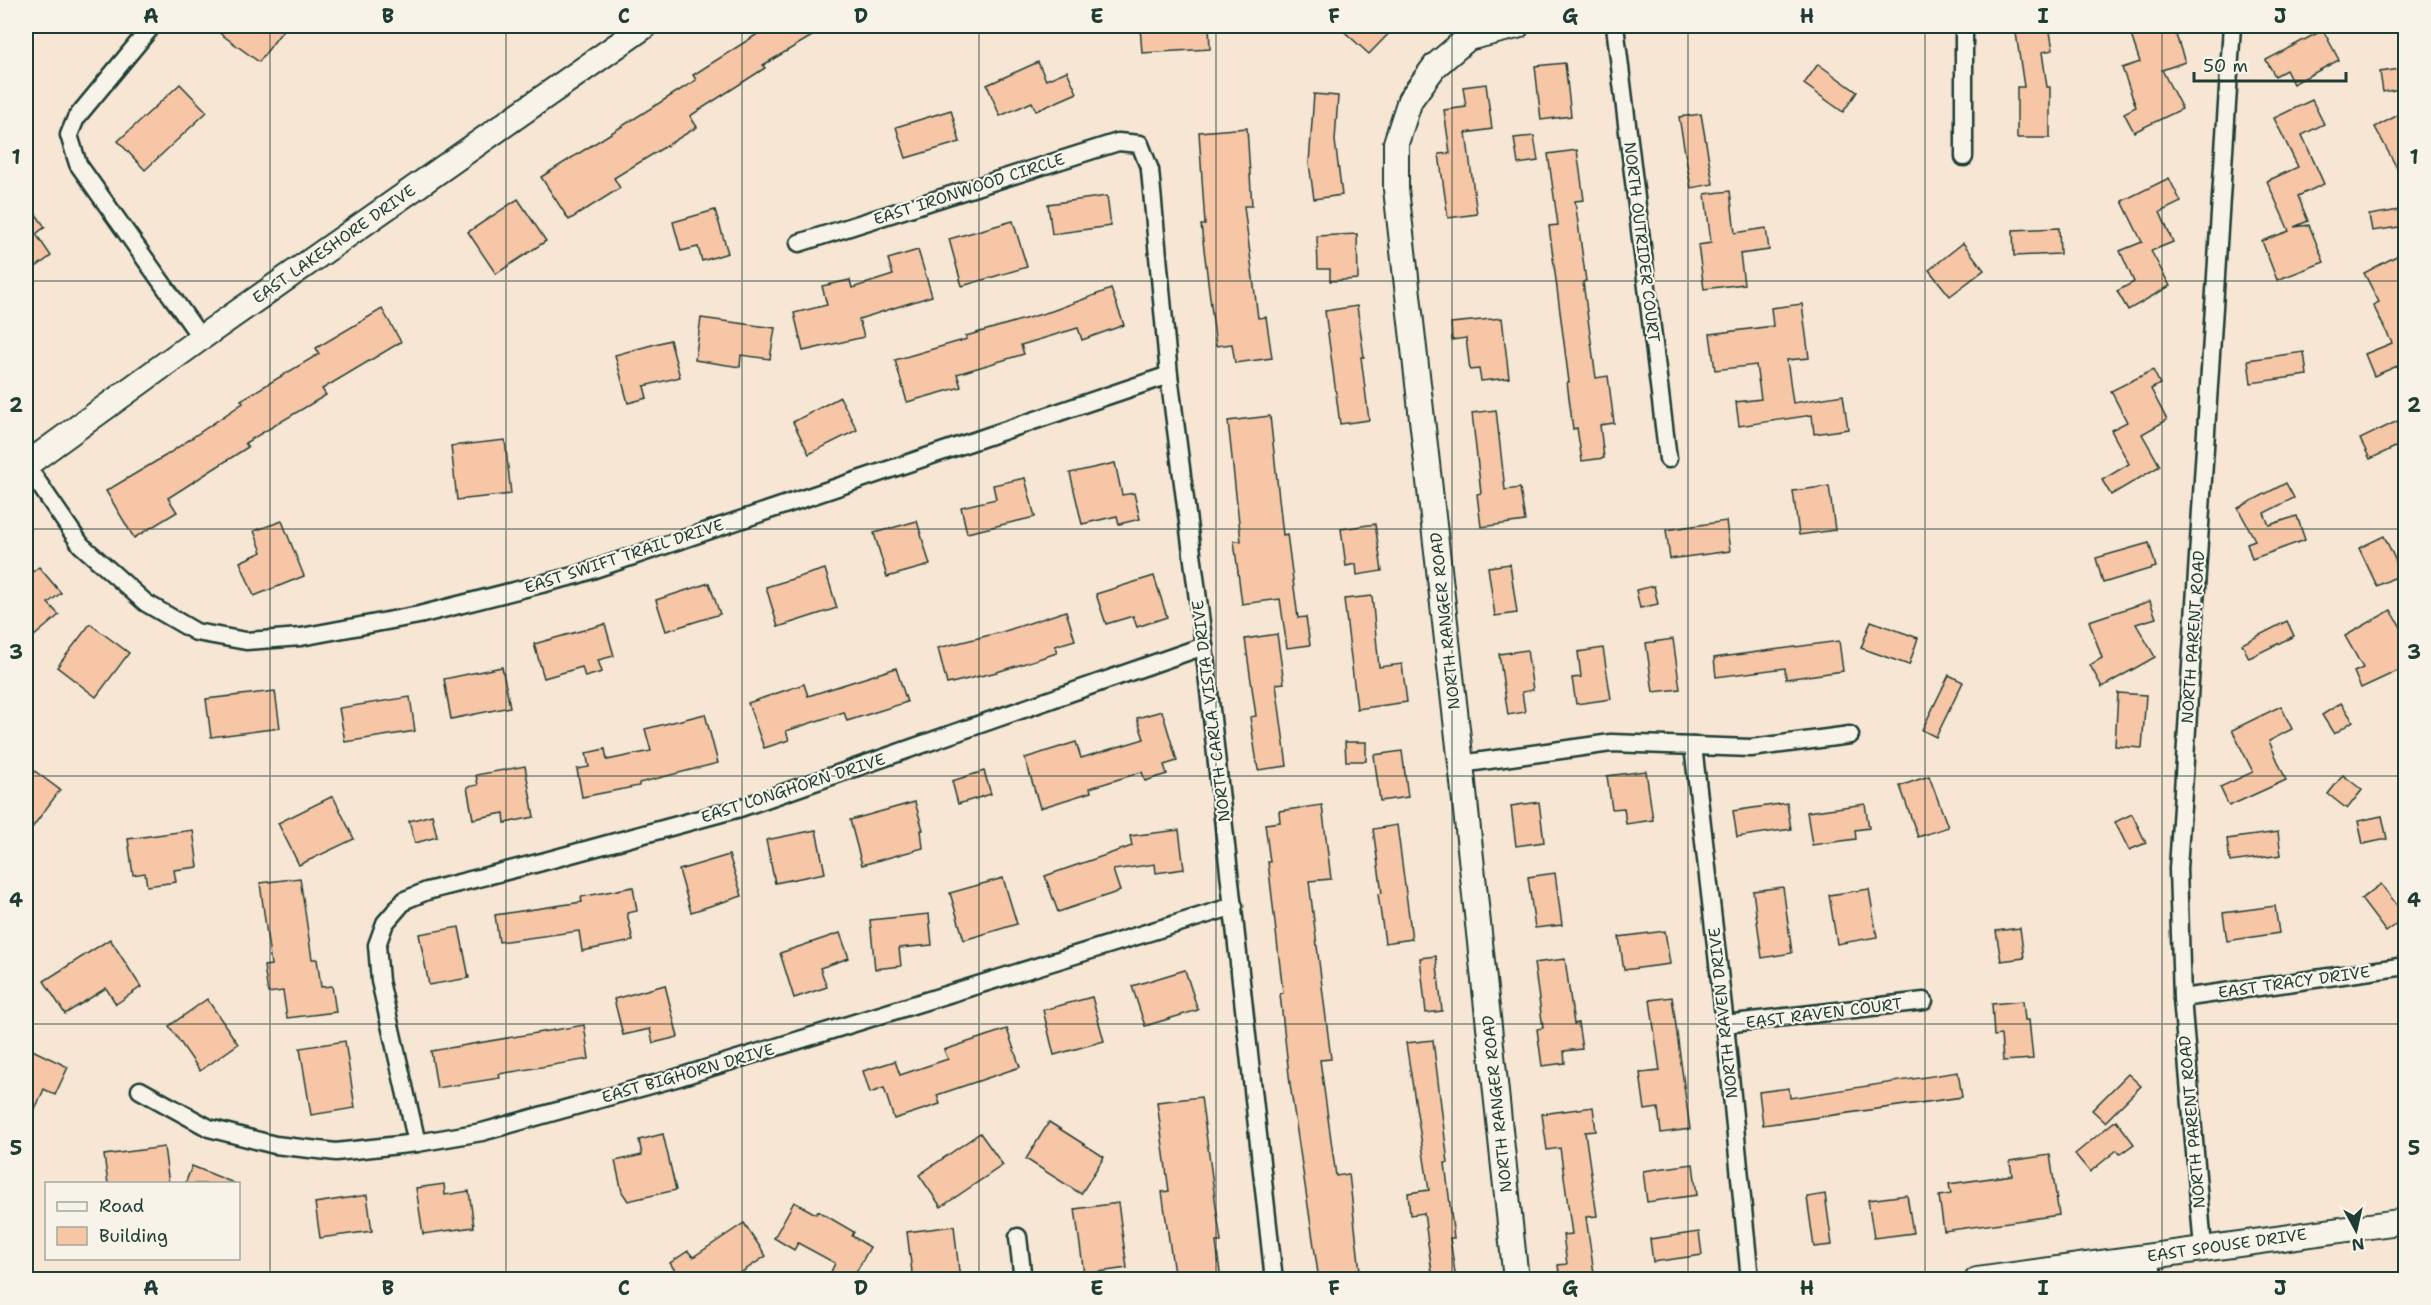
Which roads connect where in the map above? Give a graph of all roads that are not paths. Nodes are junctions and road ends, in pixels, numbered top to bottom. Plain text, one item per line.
1 (152, 26) edge
2 (645, 26) edge
3 (1517, 26) edge
4 (1615, 26) edge
5 (1964, 26) edge
6 (2232, 26) edge
7 (1140, 144) joint
8 (1964, 157) dead end
9 (799, 243) dead end
10 (201, 338) junction
11 (1168, 375) junction
12 (1668, 459) dead end
13 (26, 465) edge
14 (1204, 646) junction
15 (1850, 735) dead end
16 (1693, 747) junction
17 (1461, 764) junction
18 (1234, 906) junction
19 (2406, 966) edge
20 (2182, 998) junction
21 (1924, 1001) dead end
22 (1725, 1024) junction
23 (140, 1090) dead end
24 (417, 1143) junction
25 (2406, 1221) edge
26 (1018, 1237) dead end
27 (2203, 1248) junction
28 (2148, 1255) junction
29 (1023, 1280) edge
30 (1274, 1280) edge
31 (1515, 1280) edge
32 (1750, 1280) edge
33 (1977, 1280) edge
34 (2155, 1280) edge

1 - 10 street
2 - 10 street, EAST LAKESHORE DRIVE
3 - 17 street, NORTH RANGER ROAD
4 - 12 street, NORTH OUTRIDER COURT
5 - 8 street
6 - 20 street, NORTH PARENT ROAD
7 - 9 street, EAST IRONWOOD CIRCLE
7 - 11 street, NORTH CARLA VISTA DRIVE
10 - 13 street, EAST LAKESHORE DRIVE
11 - 13 street, EAST SWIFT TRAIL DRIVE
11 - 14 street, NORTH CARLA VISTA DRIVE
14 - 18 street, NORTH CARLA VISTA DRIVE
14 - 24 street, EAST LONGHORN DRIVE
15 - 16 street
16 - 17 street
16 - 22 street, NORTH RAVEN DRIVE
17 - 31 street, NORTH RANGER ROAD
18 - 24 street, EAST BIGHORN DRIVE
18 - 30 street, NORTH CARLA VISTA DRIVE
19 - 20 street, EAST TRACY DRIVE
20 - 27 street, NORTH PARENT ROAD
21 - 22 street, EAST RAVEN COURT
22 - 32 street, NORTH RAVEN DRIVE
23 - 24 street, EAST BIGHORN DRIVE
25 - 27 street, EAST SPOUSE DRIVE
26 - 29 street
27 - 28 street, EAST SPOUSE DRIVE
28 - 33 street, EAST SPOUSE DRIVE
28 - 34 street

